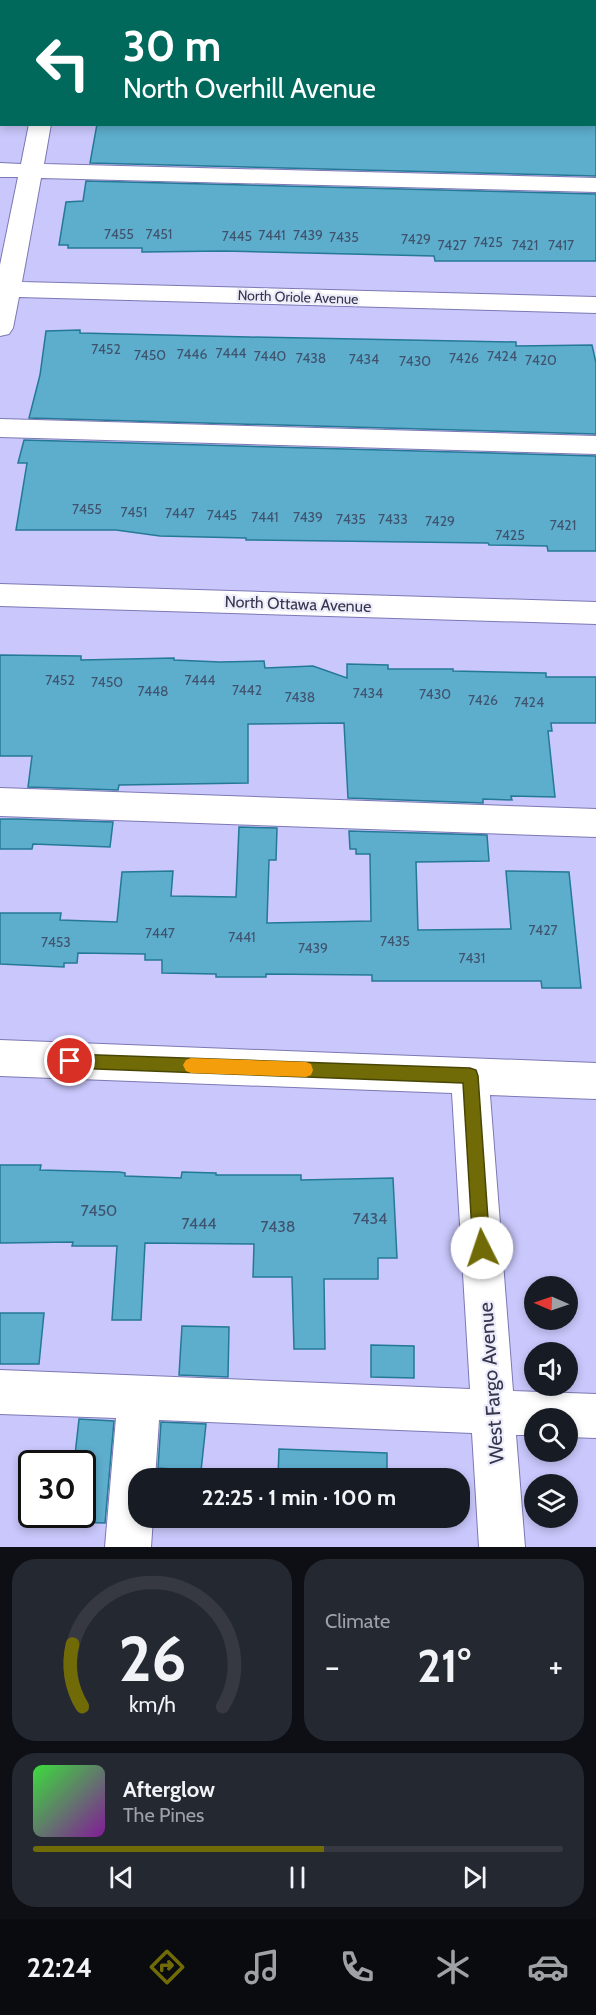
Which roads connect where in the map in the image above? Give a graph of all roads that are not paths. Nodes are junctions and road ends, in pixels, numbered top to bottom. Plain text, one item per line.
1 (40, 126) edge
2 (0, 170) edge
3 (31, 171) junction
4 (596, 185) edge
5 (4, 289) edge
6 (596, 305) edge
7 (0, 328) edge
8 (0, 428) edge
9 (596, 445) edge
10 (0, 596) edge
11 (596, 613) edge
12 (0, 802) edge
13 (596, 823) edge
14 (0, 1058) edge
15 (470, 1076) junction
16 (596, 1081) edge
17 (0, 1392) edge
18 (139, 1397) junction
19 (493, 1411) junction
20 (596, 1416) edge
21 (128, 1547) edge
22 (502, 1547) edge

1 - 3 street
2 - 3 street
3 - 4 street
3 - 5 street
5 - 6 street, North Oriole Avenue
5 - 7 street
8 - 9 street
10 - 11 street, North Ottawa Avenue
12 - 13 street
14 - 15 street
15 - 16 street
15 - 19 street, West Fargo Avenue
17 - 18 street
18 - 19 street
18 - 21 street
19 - 20 street
19 - 22 street, West Fargo Avenue

